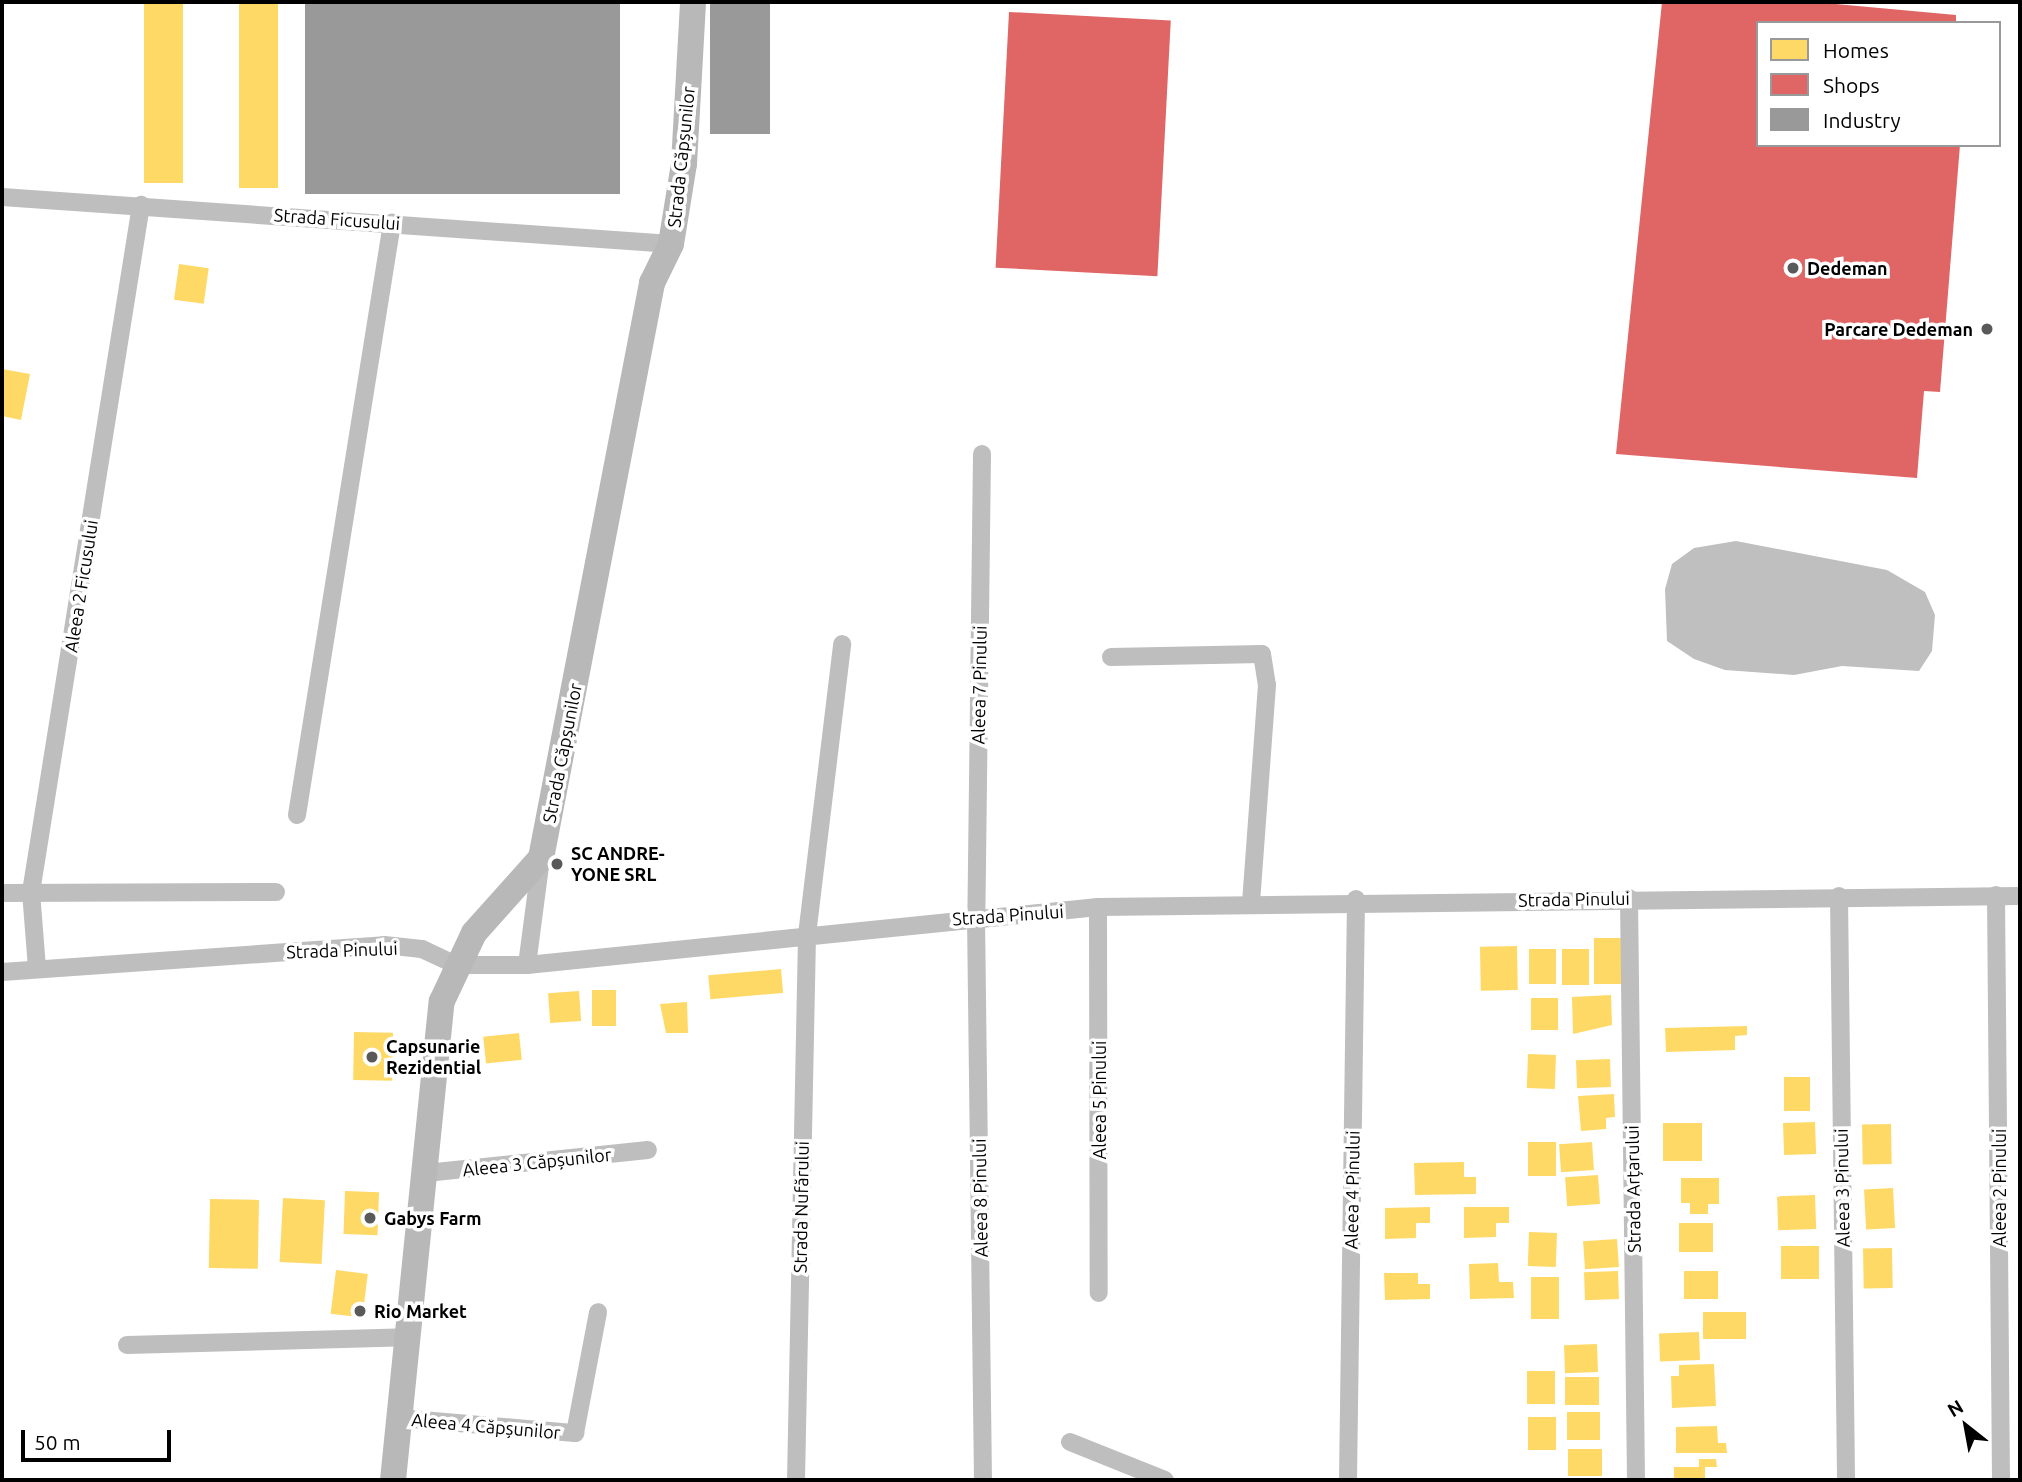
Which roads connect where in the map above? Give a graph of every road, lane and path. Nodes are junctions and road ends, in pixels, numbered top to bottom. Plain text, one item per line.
1 (693, 2) edge
2 (2, 197) edge
3 (141, 205) junction
4 (393, 223) junction
5 (671, 244) junction
6 (982, 454) dead end
7 (842, 644) dead end
8 (1111, 657) dead end
9 (297, 815) dead end
10 (541, 858) junction
11 (31, 892) junction
12 (276, 892) dead end
13 (2, 893) edge
14 (1996, 895) junction
15 (1839, 896) junction
16 (2020, 896) edge
17 (1629, 898) junction
18 (1356, 899) junction
19 (1251, 901) junction
20 (1098, 907) junction
21 (976, 917) junction
22 (807, 935) junction
23 (457, 965) junction
24 (527, 965) junction
25 (37, 968) junction
26 (2, 972) edge
27 (648, 1150) dead end
28 (426, 1173) junction
29 (1100, 1293) dead end
30 (598, 1312) dead end
31 (406, 1337) junction
32 (127, 1345) dead end
33 (400, 1418) junction
34 (1070, 1442) dead end
35 (387, 1480) edge
36 (393, 1480) edge
37 (796, 1480) edge
38 (983, 1480) edge
39 (1165, 1480) edge
40 (1348, 1480) edge
41 (1636, 1480) edge
42 (1846, 1480) edge
43 (2001, 1480) edge

1 - 5 street, Strada Căpșunilor
2 - 3 street, Strada Ficusului
3 - 4 street, Strada Ficusului
3 - 11 street, Aleea 2 Ficusului
4 - 5 street, Strada Ficusului
4 - 9 street
5 - 10 street, Strada Căpșunilor
6 - 21 street, Aleea 7 Pinului
7 - 22 street, Strada Nufărului
8 - 19 street
10 - 23 street
10 - 24 street
11 - 12 street
11 - 13 street
11 - 25 street, Aleea 2 Ficusului
14 - 15 street, Strada Pinului
14 - 16 street, Strada Pinului
14 - 43 street, Aleea 2 Pinului
15 - 17 street, Strada Pinului
15 - 42 street, Aleea 3 Pinului
17 - 18 street, Strada Pinului
17 - 41 street, Strada Arțarului
18 - 19 street, Strada Pinului
18 - 40 street, Aleea 4 Pinului
19 - 20 street, Strada Pinului
20 - 21 street, Strada Pinului
20 - 29 street, Aleea 5 Pinului
21 - 22 street, Strada Pinului
21 - 38 street, Aleea 8 Pinului
22 - 24 street, Strada Pinului
22 - 37 street, Strada Nufărului
23 - 24 street, Strada Pinului
23 - 25 street, Strada Pinului
23 - 28 street
25 - 26 street, Strada Pinului
27 - 28 street, Aleea 3 Căpșunilor
28 - 31 street
30 - 33 street, Aleea 4 Căpșunilor
31 - 32 street
31 - 33 street
33 - 36 street
34 - 39 street
35 - 36 street

